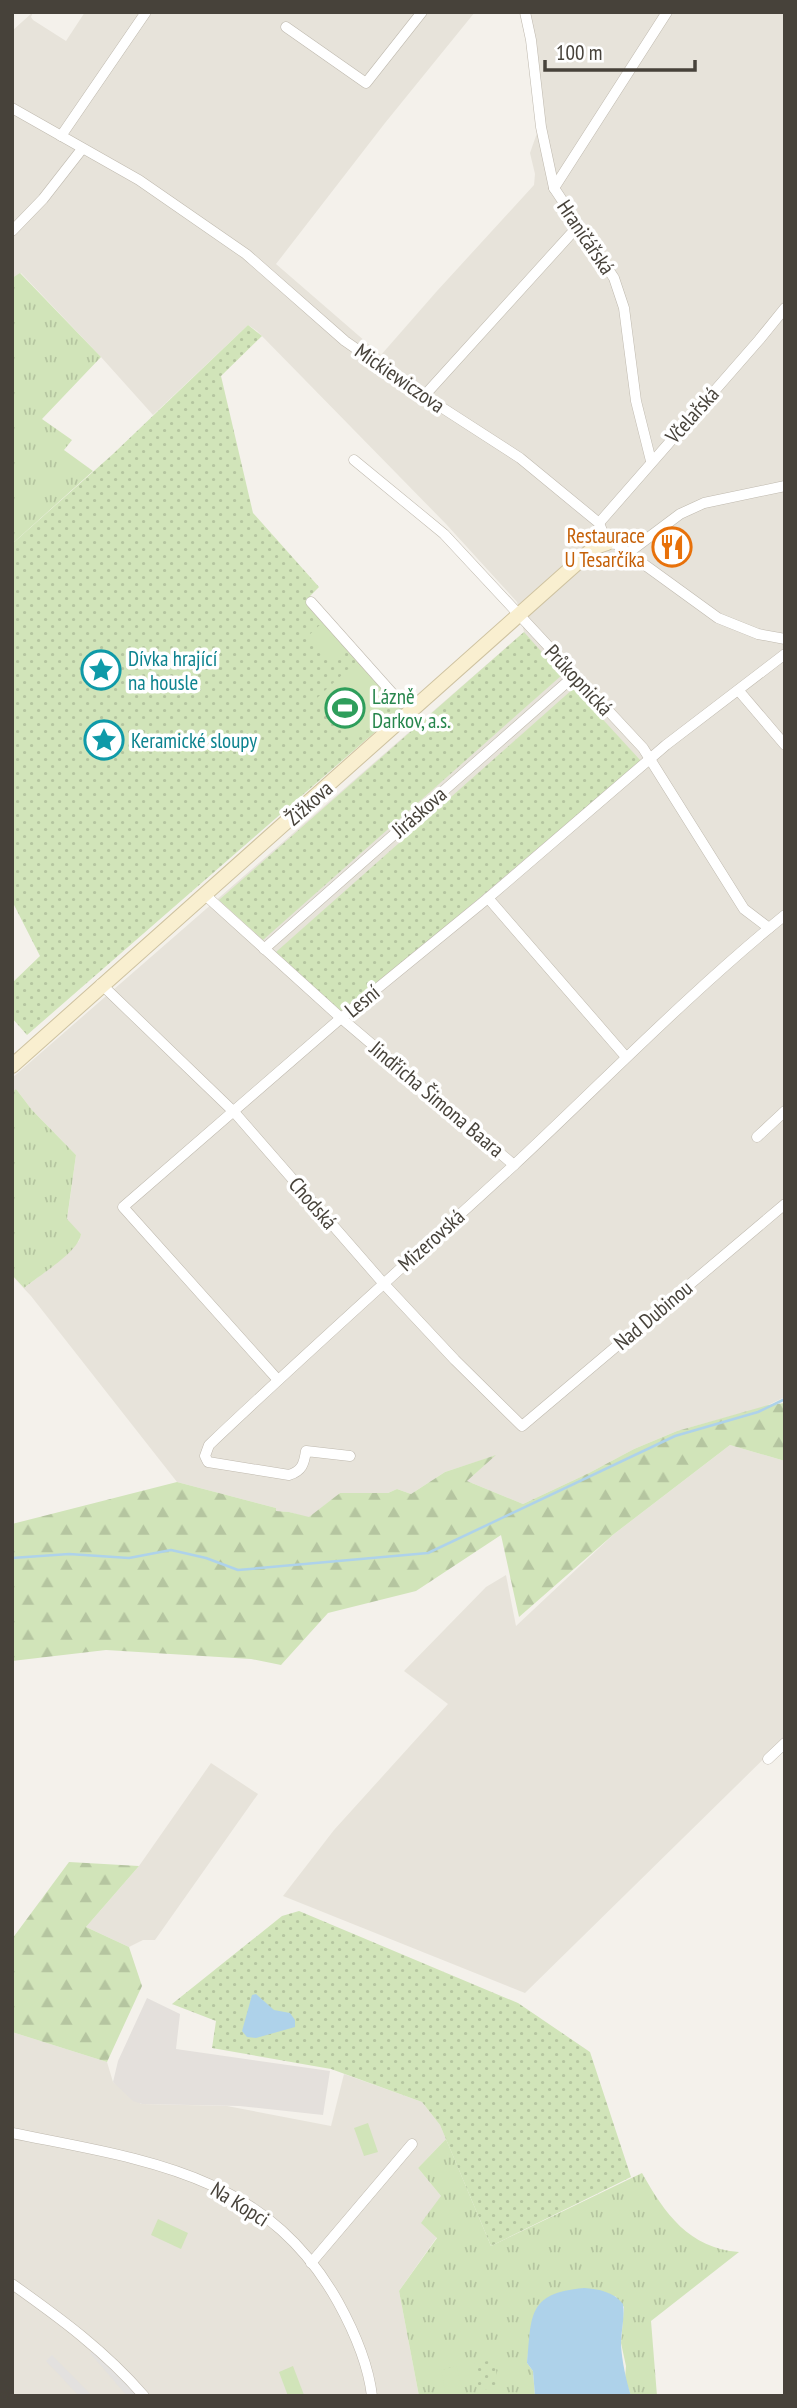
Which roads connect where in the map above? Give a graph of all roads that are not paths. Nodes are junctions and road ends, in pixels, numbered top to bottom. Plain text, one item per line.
1 (146, 12) edge
2 (422, 12) edge
3 (525, 12) edge
4 (667, 12) edge
5 (286, 27) dead end
6 (12, 108) edge
7 (61, 136) junction
8 (82, 149) junction
9 (554, 188) junction
10 (579, 225) junction
11 (12, 231) edge
12 (785, 308) edge
13 (424, 396) junction
14 (354, 460) dead end
15 (651, 461) junction
16 (785, 486) edge
17 (599, 523) junction
18 (607, 543) junction
19 (628, 553) junction
20 (310, 602) dead end
21 (519, 616) junction
22 (785, 639) edge
23 (785, 654) edge
24 (574, 676) junction
25 (739, 691) junction
26 (401, 703) dead end
27 (785, 745) edge
28 (652, 759) junction
29 (204, 894) junction
30 (488, 898) junction
31 (785, 915) edge
32 (769, 928) junction
33 (264, 949) junction
34 (101, 984) junction
35 (341, 1018) junction
36 (626, 1057) junction
37 (12, 1066) edge
38 (785, 1111) edge
39 (235, 1112) junction
40 (757, 1137) dead end
41 (514, 1165) junction
42 (785, 1204) edge
43 (384, 1284) junction
44 (278, 1380) junction
45 (522, 1426) joint
46 (350, 1456) dead end
47 (785, 1743) edge
48 (768, 1759) dead end
49 (12, 2133) edge
50 (412, 2144) dead end
51 (311, 2263) junction
52 (12, 2284) edge
53 (144, 2396) edge
54 (372, 2396) edge

1 - 7 street
2 - 5 street
3 - 9 street, Hraničářská
4 - 9 street
6 - 7 street, Mickiewiczova
7 - 8 street, Mickiewiczova
8 - 11 street
8 - 13 street, Mickiewiczova
9 - 10 street, Hraničářská
10 - 13 street
10 - 15 street, Hraničářská
12 - 15 street, Včelařská
13 - 17 street, Mickiewiczova
14 - 21 street, Průkopnická
15 - 17 street, Včelařská
16 - 19 street
17 - 18 street, Mickiewiczova
18 - 19 street
18 - 21 street, Žižkova
19 - 22 street
20 - 26 street
21 - 24 street, Průkopnická
21 - 29 street, Žižkova
23 - 25 street, Lesní
24 - 28 street, Průkopnická
24 - 33 street, Jiráskova
25 - 27 street
25 - 28 street, Lesní
28 - 30 street, Lesní
28 - 32 street, Průkopnická
29 - 33 street, Jindřicha Šimona Baara
29 - 34 street, Žižkova
30 - 35 street, Lesní
30 - 36 street
31 - 32 street, Mizerovská
32 - 36 street, Mizerovská
33 - 35 street, Jindřicha Šimona Baara
34 - 37 street, Žižkova
34 - 39 street, Chodská
35 - 39 street, Lesní
35 - 41 street, Jindřicha Šimona Baara
36 - 41 street, Mizerovská
38 - 40 street
39 - 43 street, Chodská
39 - 44 street, Lesní
41 - 43 street, Mizerovská
42 - 45 street, Nad Dubinou
43 - 44 street, Mizerovská
43 - 45 street, Chodská
44 - 46 street, Mizerovská
47 - 48 street
49 - 51 street, Na Kopci
50 - 51 street
51 - 54 street, Na Kopci
52 - 53 street

